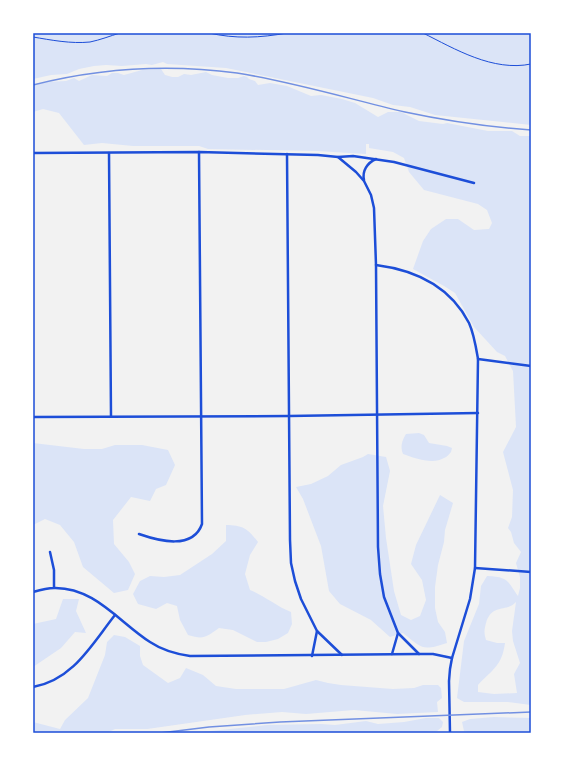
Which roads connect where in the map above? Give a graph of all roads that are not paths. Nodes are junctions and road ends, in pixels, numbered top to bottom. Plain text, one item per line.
1 (199, 152) junction
2 (33, 153) edge
3 (109, 153) junction
4 (287, 154) junction
5 (338, 157) junction
6 (376, 158) junction
7 (364, 181) junction
8 (474, 183) dead end
9 (376, 265) junction
10 (478, 359) junction
11 (531, 366) edge
12 (478, 413) junction
13 (376, 415) junction
14 (111, 416) junction
15 (201, 416) junction
16 (289, 416) junction
17 (33, 417) edge
18 (139, 534) dead end
19 (50, 552) dead end
20 (475, 568) junction
21 (531, 572) edge
22 (54, 588) junction
23 (33, 592) edge
24 (114, 615) junction
25 (317, 631) junction
26 (398, 633) junction
27 (392, 654) junction
28 (419, 654) junction
29 (343, 655) junction
30 (312, 656) junction
31 (452, 658) junction
32 (33, 687) edge
33 (450, 733) edge

1 - 3 street
1 - 4 street
1 - 15 street
2 - 3 street
3 - 14 street
4 - 5 street
4 - 16 street
5 - 6 street
5 - 7 street
6 - 7 street
6 - 8 street
7 - 9 street
9 - 10 street
9 - 13 street
10 - 11 street
10 - 12 street
12 - 13 street
12 - 20 street
13 - 16 street
13 - 26 street
14 - 15 street
14 - 17 street
15 - 16 street
15 - 18 street
16 - 25 street
19 - 22 street
20 - 21 street
20 - 31 street
22 - 23 street
22 - 24 street
24 - 30 street
24 - 32 street
25 - 29 street
25 - 30 street
26 - 27 street
26 - 28 street
27 - 28 street
27 - 29 street
28 - 31 street
29 - 30 street
31 - 33 street

